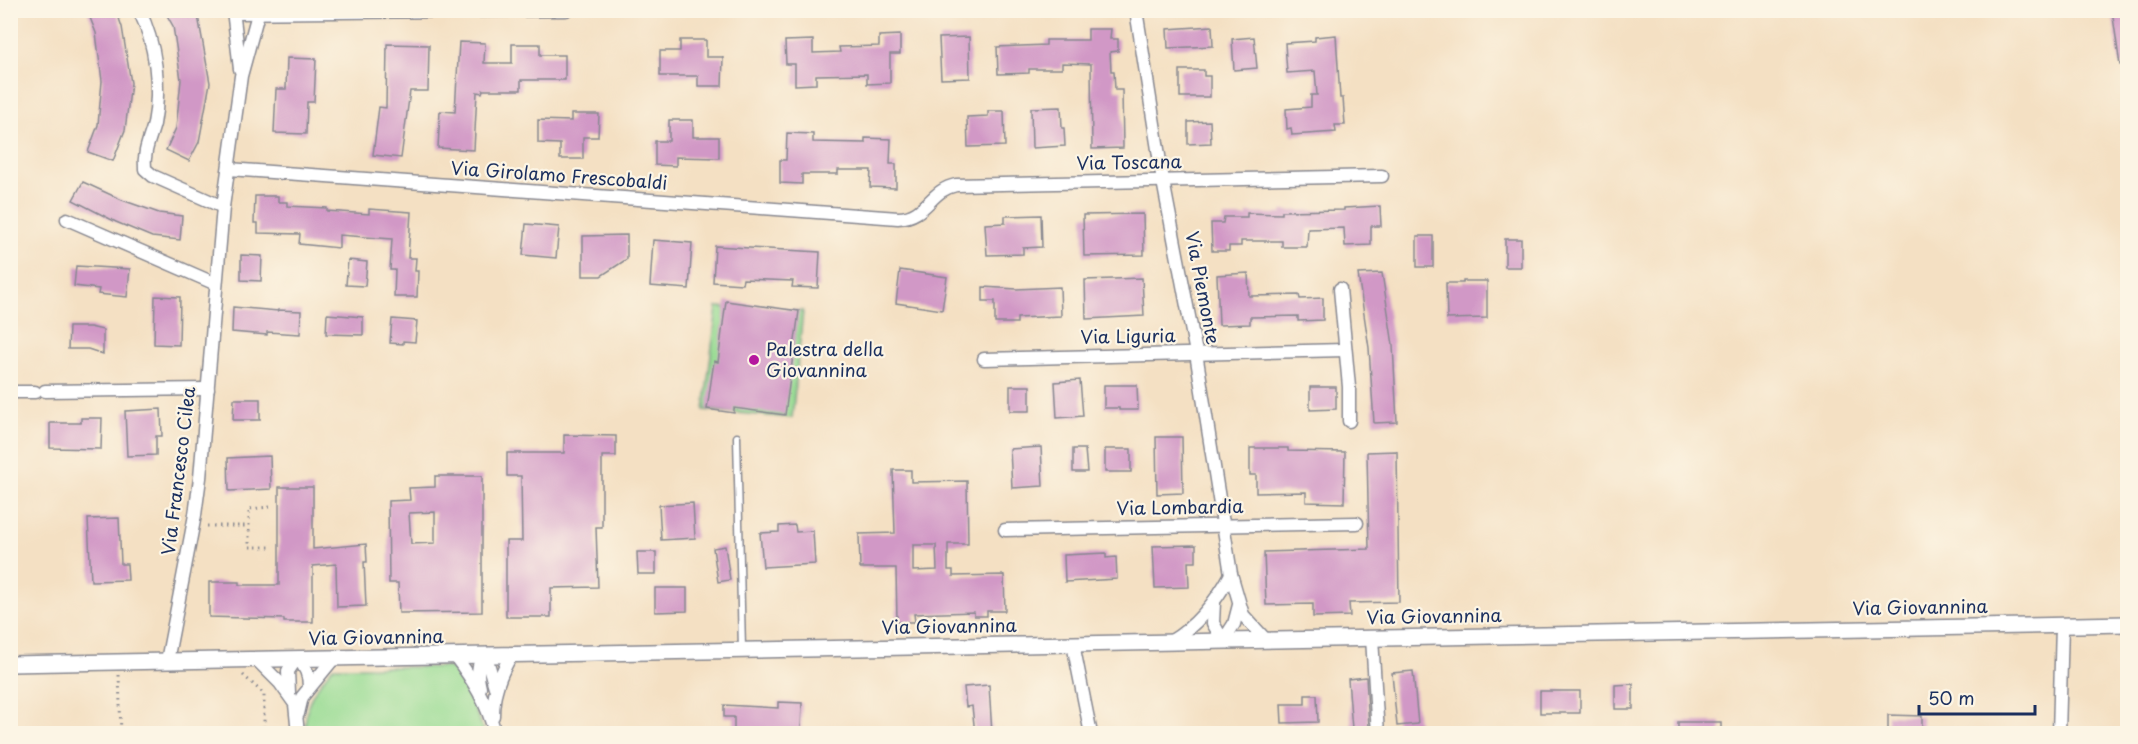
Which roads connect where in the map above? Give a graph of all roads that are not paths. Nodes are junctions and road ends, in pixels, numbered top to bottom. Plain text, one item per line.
1 (139, 10) edge
2 (566, 10) edge
3 (1136, 10) edge
4 (259, 11) edge
5 (541, 11) edge
6 (233, 12) edge
7 (241, 76) junction
8 (229, 169) junction
9 (1382, 176) dead end
10 (1163, 181) junction
11 (223, 207) junction
12 (887, 218) joint
13 (67, 219) dead end
14 (216, 284) junction
15 (1340, 289) dead end
16 (1345, 350) junction
17 (1196, 353) junction
18 (984, 358) dead end
19 (208, 389) junction
20 (10, 392) edge
21 (1349, 421) dead end
22 (737, 437) dead end
23 (1357, 523) dead end
24 (1223, 525) junction
25 (1005, 530) dead end
26 (1231, 574) junction
27 (1214, 602) junction
28 (1239, 605) junction
29 (2127, 624) edge
30 (2062, 625) junction
31 (1372, 638) junction
32 (1266, 640) junction
33 (1223, 641) junction
34 (1170, 642) junction
35 (1073, 644) junction
36 (742, 650) junction
37 (512, 654) junction
38 (483, 655) junction
39 (455, 656) junction
40 (297, 658) junction
41 (334, 658) junction
42 (256, 659) junction
43 (167, 661) junction
44 (10, 664) edge
45 (309, 687) junction
46 (495, 688) junction
47 (290, 694) junction
48 (483, 699) junction
49 (298, 715) junction
50 (494, 728) edge
51 (298, 734) edge
52 (1091, 734) edge
53 (1378, 734) edge
54 (2060, 734) edge

1 - 11 street
2 - 5 street
3 - 10 street, Via Piemonte
4 - 5 street
4 - 6 street
4 - 7 street, Via Francesco Cilea
6 - 7 street, Via Francesco Cilea
7 - 8 street, Via Francesco Cilea
8 - 11 street, Via Francesco Cilea
8 - 12 street, Via Girolamo Frescobaldi
9 - 10 street, Via Toscana
10 - 12 street, Via Toscana
10 - 17 street, Via Piemonte
11 - 14 street, Via Francesco Cilea
13 - 14 street
14 - 19 street, Via Francesco Cilea
15 - 16 street
16 - 17 street, Via Liguria
16 - 21 street
17 - 18 street, Via Liguria
17 - 24 street, Via Piemonte
19 - 20 street
19 - 43 street, Via Francesco Cilea
22 - 36 lane
23 - 24 street, Via Lombardia
24 - 25 street, Via Lombardia
24 - 26 street, Via Piemonte
26 - 27 street
26 - 28 street, Via Piemonte
27 - 33 street
27 - 34 street
28 - 32 street, Via Piemonte
28 - 33 street
29 - 30 street, Via Giovannina
30 - 31 street, Via Giovannina
30 - 54 street
31 - 32 street, Via Giovannina
31 - 53 street
32 - 33 street, Via Giovannina
33 - 34 street, Via Giovannina
34 - 35 street, Via Giovannina
35 - 36 street, Via Giovannina
35 - 52 street
36 - 37 street, Via Giovannina
37 - 38 street, Via Giovannina
37 - 46 street
38 - 39 street, Via Giovannina
38 - 46 street
38 - 48 street
39 - 41 street, Via Giovannina
39 - 48 street
40 - 41 street, Via Giovannina
40 - 42 street, Via Giovannina
40 - 45 street
40 - 47 street
41 - 45 street
42 - 43 street, Via Giovannina
42 - 47 street
43 - 44 street, Via Giovannina
45 - 49 street
46 - 50 street
47 - 49 street
48 - 50 street
49 - 51 street

